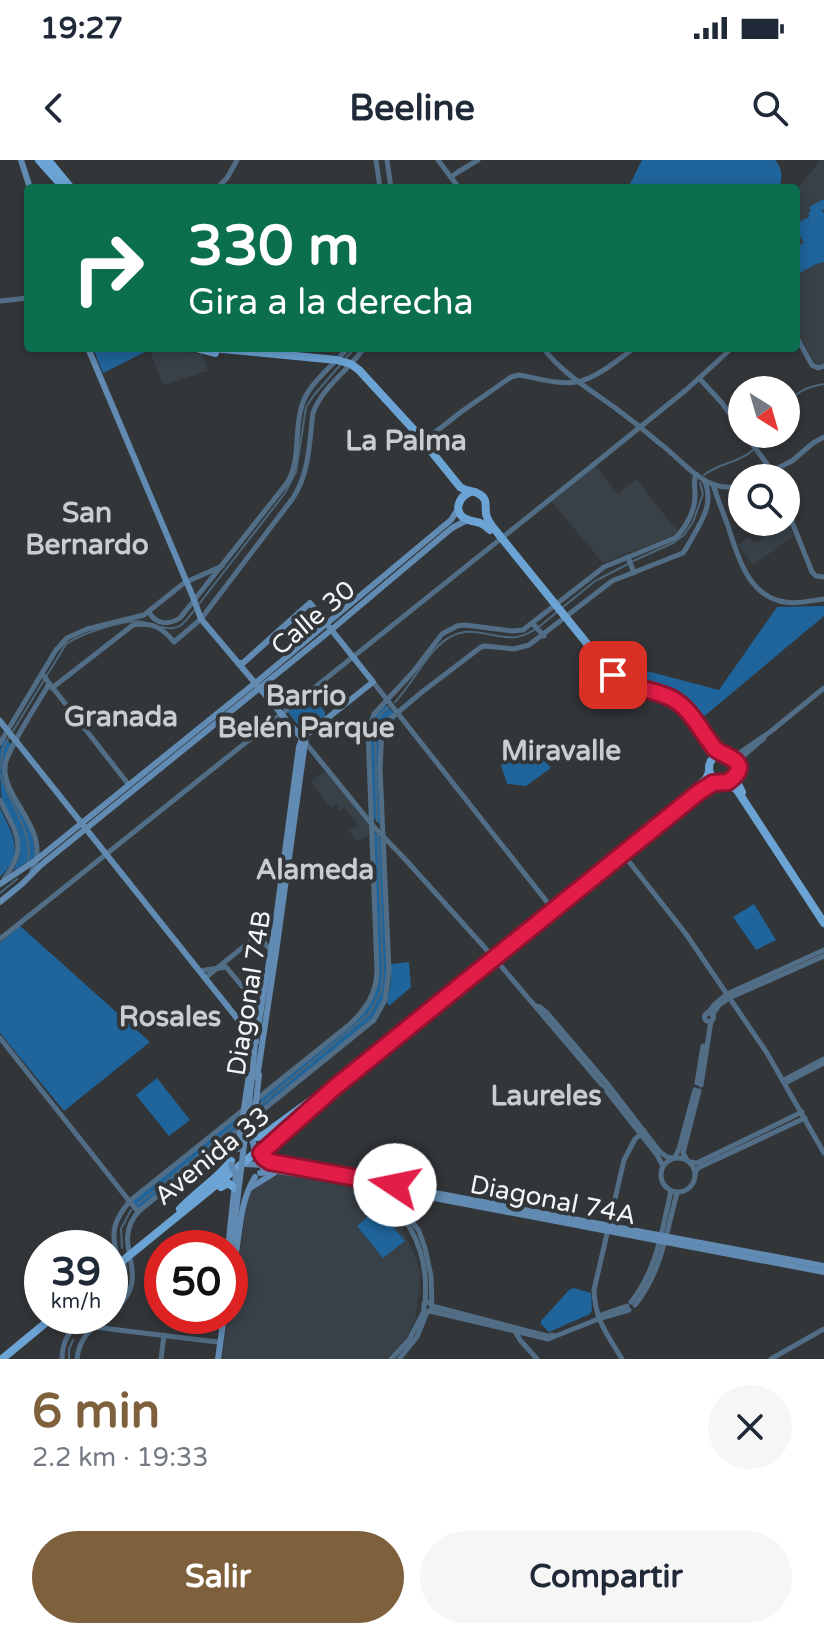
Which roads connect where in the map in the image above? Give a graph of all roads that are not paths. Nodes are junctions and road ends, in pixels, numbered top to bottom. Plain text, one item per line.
1 (21, 160) edge
2 (39, 160) edge
3 (48, 160) edge
4 (237, 160) edge
5 (376, 160) edge
6 (438, 160) edge
7 (478, 160) edge
8 (387, 161) edge
9 (451, 177) junction
10 (29, 184) edge
11 (60, 184) edge
12 (68, 184) edge
13 (221, 184) edge
14 (379, 184) edge
15 (390, 184) edge
16 (456, 184) edge
17 (24, 298) edge
18 (0, 301) edge
19 (800, 343) edge
20 (88, 352) edge
21 (212, 352) edge
22 (267, 352) edge
23 (346, 352) edge
24 (358, 352) edge
25 (546, 352) edge
26 (628, 352) edge
27 (728, 352) edge
28 (342, 364) junction
29 (822, 367) edge
30 (699, 378) junction
31 (578, 381) junction
32 (308, 405) junction
33 (728, 411) edge
34 (640, 427) junction
35 (824, 437) edge
36 (424, 441) junction
37 (787, 464) edge
38 (695, 477) junction
39 (708, 483) junction
40 (728, 487) edge
41 (470, 492) junction
42 (459, 505) junction
43 (485, 512) junction
44 (472, 520) junction
45 (798, 536) edge
46 (504, 539) junction
47 (628, 557) junction
48 (223, 565) junction
49 (633, 572) junction
50 (824, 577) edge
51 (186, 582) junction
52 (824, 599) edge
53 (194, 603) junction
54 (149, 612) junction
55 (559, 613) junction
56 (200, 616) junction
57 (536, 626) junction
58 (329, 627) junction
59 (544, 636) junction
60 (353, 656) junction
61 (241, 665) junction
62 (47, 680) junction
63 (373, 682) junction
64 (258, 685) junction
65 (824, 688) edge
66 (392, 706) junction
67 (282, 713) junction
68 (770, 732) junction
69 (9, 733) edge
70 (304, 739) junction
71 (0, 743) edge
72 (307, 751) junction
73 (726, 755) junction
74 (712, 759) junction
75 (737, 770) junction
76 (709, 772) junction
77 (722, 782) junction
78 (130, 785) junction
79 (0, 800) edge
80 (373, 825) junction
81 (84, 827) junction
82 (382, 834) junction
83 (104, 852) junction
84 (621, 852) junction
85 (36, 860) junction
86 (99, 860) joint
87 (0, 884) edge
88 (2, 901) edge
89 (552, 909) junction
90 (824, 916) edge
91 (824, 923) edge
92 (0, 939) edge
93 (273, 953) junction
94 (824, 953) edge
95 (493, 957) junction
96 (218, 968) junction
97 (199, 971) junction
98 (205, 978) junction
99 (728, 996) junction
100 (383, 1004) junction
101 (391, 1006) dead end
102 (535, 1006) junction
103 (262, 1010) junction
104 (266, 1023) junction
105 (552, 1026) junction
106 (544, 1030) dead end
107 (264, 1034) junction
108 (0, 1038) edge
109 (256, 1043) junction
110 (824, 1061) edge
111 (254, 1078) junction
112 (785, 1081) junction
113 (698, 1087) junction
114 (247, 1089) junction
115 (258, 1090) junction
116 (312, 1103) junction
117 (251, 1106) junction
118 (803, 1115) junction
119 (255, 1117) junction
120 (239, 1132) junction
121 (642, 1132) junction
122 (253, 1133) junction
123 (238, 1149) junction
124 (824, 1153) edge
125 (674, 1158) junction
126 (259, 1160) junction
127 (689, 1161) junction
128 (231, 1163) junction
129 (243, 1163) junction
130 (663, 1166) junction
131 (277, 1171) junction
132 (236, 1174) junction
133 (695, 1174) junction
134 (339, 1180) junction
135 (363, 1185) junction
136 (674, 1192) junction
137 (235, 1193) junction
138 (405, 1193) junction
139 (246, 1194) junction
140 (131, 1202) junction
141 (182, 1210) junction
142 (137, 1211) junction
143 (232, 1214) junction
144 (242, 1216) junction
145 (405, 1216) junction
146 (608, 1229) junction
147 (115, 1230) edge
148 (231, 1230) edge
149 (233, 1230) edge
150 (240, 1230) edge
151 (662, 1239) junction
152 (129, 1253) junction
153 (824, 1269) edge
154 (128, 1291) edge
155 (595, 1305) junction
156 (630, 1306) junction
157 (428, 1308) junction
158 (605, 1313) junction
159 (598, 1318) junction
160 (824, 1329) edge
161 (128, 1331) edge
162 (515, 1331) junction
163 (27, 1334) edge
164 (31, 1334) edge
165 (71, 1334) edge
166 (85, 1334) edge
167 (219, 1334) edge
168 (164, 1335) junction
169 (216, 1335) joint
170 (1, 1357) edge
171 (62, 1359) edge
172 (77, 1359) edge
173 (161, 1359) edge
174 (216, 1359) edge
175 (391, 1359) edge
176 (399, 1359) edge
177 (537, 1359) edge
178 (622, 1359) edge
179 (771, 1359) edge

1 - 10 main road
2 - 11 main road
3 - 12 main road
4 - 13 street
5 - 14 street
6 - 9 street
7 - 9 street
8 - 15 street
9 - 16 street
17 - 18 street
19 - 29 street
20 - 51 main road
21 - 28 main road
22 - 28 main road
23 - 28 street
24 - 28 street
25 - 31 street
26 - 31 street
27 - 30 street
28 - 32 street
28 - 32 street
28 - 36 main road
28 - 42 main road
30 - 33 street
30 - 34 street
31 - 34 street
31 - 36 street
32 - 48 street
32 - 56 street
34 - 38 street
34 - 46 street
35 - 37 street
36 - 41 main road
38 - 39 street
38 - 47 street
39 - 40 street
39 - 49 street
39 - 52 street
41 - 42 main road
41 - 43 main road
42 - 44 main road
42 - 58 main road, Calle 30
43 - 44 main road
43 - 46 main road
44 - 46 main road
44 - 58 main road, Calle 30
45 - 50 street
46 - 55 main road
46 - 60 street
47 - 49 street
47 - 55 street
48 - 51 street
48 - 53 street
49 - 55 street
51 - 53 main road
51 - 54 street
53 - 54 street
53 - 56 main road
54 - 62 street
55 - 57 street
55 - 59 street
55 - 73 main road
55 - 74 main road
56 - 61 main road
56 - 62 street
57 - 59 street
57 - 66 street
58 - 60 main road
58 - 61 main road
58 - 64 main road, Calle 30
59 - 66 street
60 - 63 main road
60 - 67 street
61 - 64 main road
62 - 69 street
62 - 69 street
62 - 78 street
63 - 66 street
63 - 70 main road
64 - 67 main road
64 - 78 main road, Calle 30
64 - 81 main road, Calle 30
65 - 68 street
66 - 80 street
66 - 82 street
66 - 89 street
67 - 70 main road
67 - 83 street
68 - 73 street
68 - 75 street
69 - 71 street
69 - 81 main road
69 - 85 street
70 - 72 main road, Diagonal 74B
70 - 93 main road, Diagonal 74B
72 - 80 street
72 - 93 main road, Diagonal 74B
73 - 74 main road
73 - 75 main road
74 - 76 main road
75 - 77 main road
75 - 90 main road
76 - 77 main road
76 - 84 main road, Avenida 33
77 - 84 main road, Avenida 33
77 - 91 main road
78 - 81 main road, Calle 30
79 - 87 street
80 - 82 street
80 - 117 street
81 - 83 main road
81 - 85 main road, Calle 30
81 - 88 main road, Calle 30
82 - 95 street
82 - 100 street
83 - 86 main road
83 - 97 main road
84 - 89 main road, Avenida 33
84 - 99 street
85 - 87 main road, Calle 30
85 - 88 street
86 - 92 street
89 - 95 main road, Avenida 33
93 - 96 street
93 - 103 main road, Diagonal 74B
93 - 104 main road, Diagonal 74B
94 - 99 street
95 - 102 street
95 - 116 main road, Avenida 33
96 - 97 street
96 - 98 street
96 - 103 street
97 - 98 main road
98 - 109 main road
99 - 112 street
99 - 113 street
100 - 101 street
100 - 119 street
102 - 105 street
102 - 121 street
103 - 104 street
103 - 109 main road, Diagonal 74B
104 - 107 main road, Diagonal 74B
105 - 106 street
105 - 121 street
107 - 111 main road, Diagonal 74B
107 - 115 main road
108 - 140 street
109 - 111 main road, Diagonal 74B
109 - 114 main road
110 - 112 street
111 - 129 main road, Diagonal 74B, bridge
112 - 118 street
113 - 125 street
113 - 127 street
114 - 115 main road
114 - 117 main road
115 - 117 main road
116 - 122 main road
116 - 126 main road
116 - 129 main road, Avenida 33
116 - 141 main road, Avenida 33
117 - 119 main road
117 - 120 main road
117 - 140 street
118 - 124 street
118 - 127 street
118 - 133 street
119 - 120 street
119 - 122 main road
120 - 123 main road
120 - 142 street
121 - 125 street
121 - 130 street
121 - 146 street
122 - 126 main road
123 - 126 main road
123 - 128 main road
125 - 127 street
125 - 130 street
126 - 131 main road, Diagonal 74A
126 - 132 main road
126 - 139 main road
126 - 146 main road, Diagonal 74A
127 - 133 street
128 - 132 main road, bridge
128 - 141 main road
129 - 134 main road
129 - 141 main road, Avenida 33
129 - 149 main road, Diagonal 74B, bridge
130 - 136 street
131 - 134 main road, Diagonal 74A
131 - 139 main road
132 - 137 main road
133 - 136 street
134 - 135 main road, Diagonal 74A
135 - 138 main road, Diagonal 74A
135 - 145 street
136 - 151 street
137 - 139 main road
137 - 141 main road
137 - 143 main road
138 - 145 street
138 - 146 main road, Diagonal 74A
139 - 144 main road
140 - 142 street
140 - 147 street
141 - 152 main road, Avenida 33
142 - 152 street
143 - 144 main road
143 - 148 main road
144 - 150 main road
145 - 157 street
146 - 151 main road, Diagonal 74A
146 - 155 street
151 - 153 main road, Diagonal 74A
151 - 156 street
152 - 154 street
155 - 158 street
155 - 159 street
156 - 158 street
156 - 159 street
157 - 162 street
157 - 175 street
157 - 176 street
158 - 159 street
159 - 162 street
159 - 178 street
160 - 179 street
161 - 168 street
162 - 177 street
163 - 170 main road
164 - 170 main road
165 - 171 street
166 - 172 street
167 - 174 main road
168 - 169 street
168 - 173 street
169 - 174 main road

